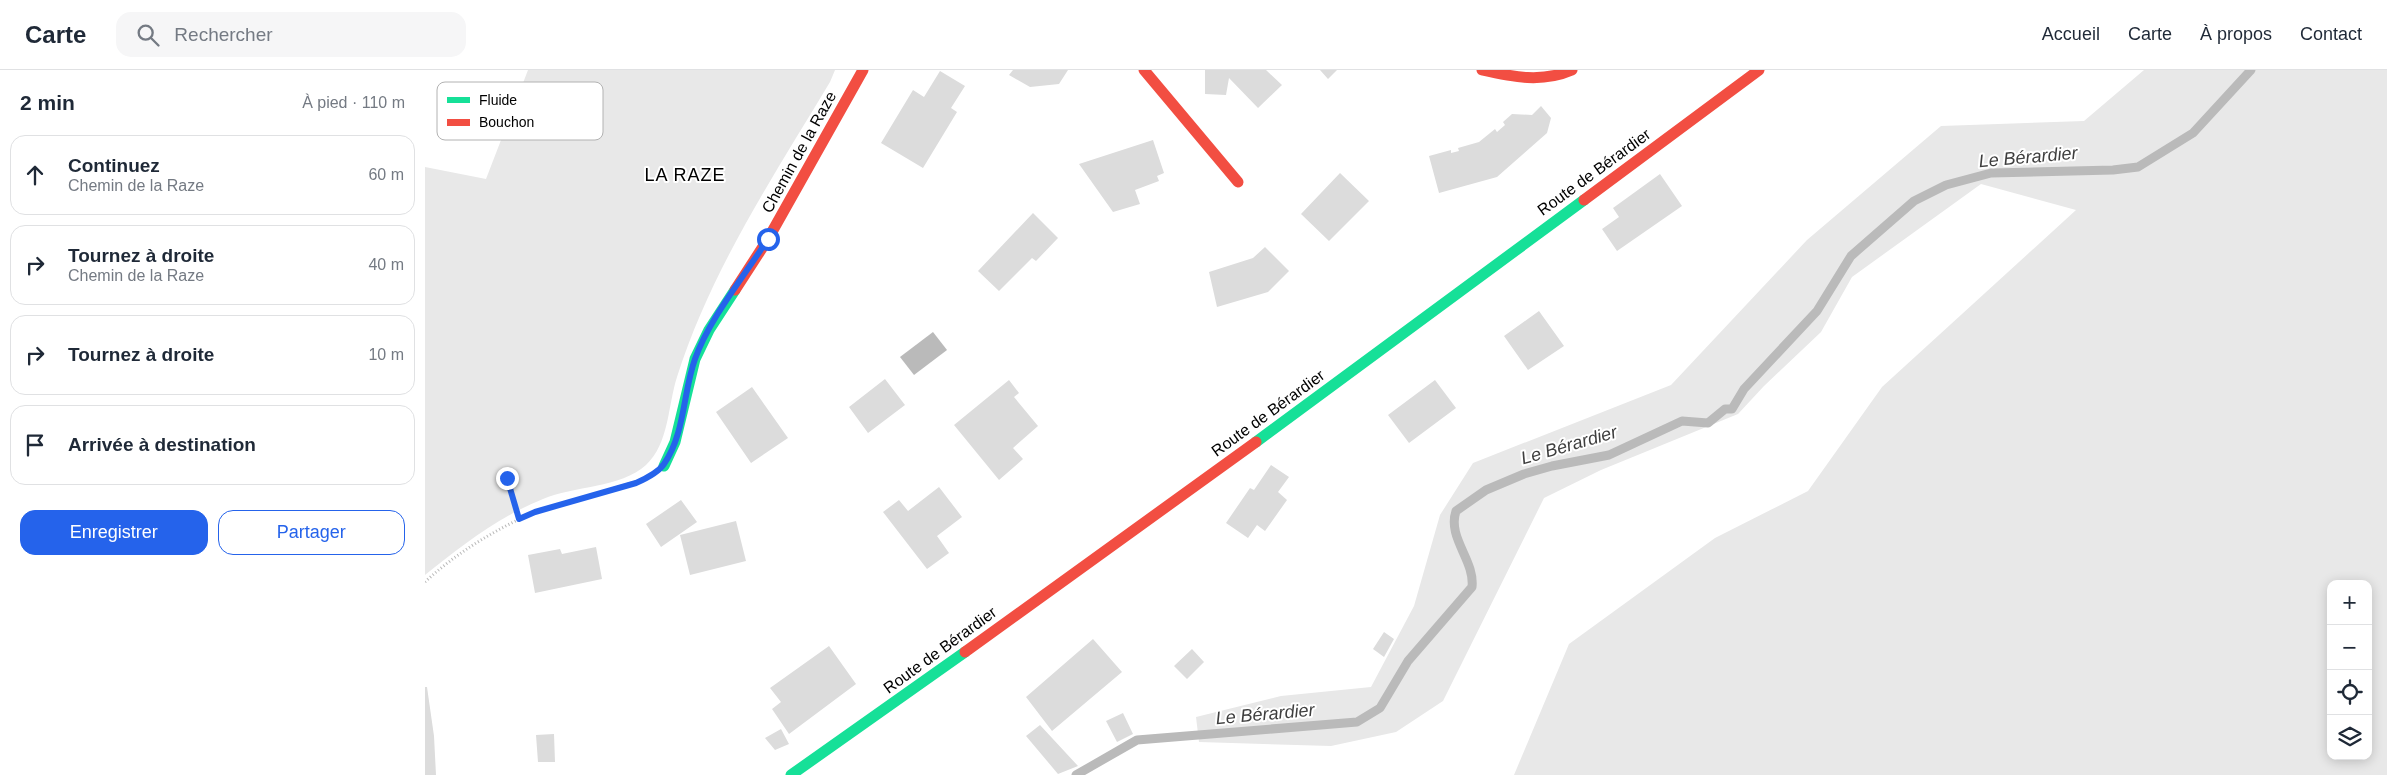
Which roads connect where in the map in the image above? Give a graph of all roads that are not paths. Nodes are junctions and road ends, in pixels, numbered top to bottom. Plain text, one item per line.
1 (863, 70) edge
2 (1144, 70) edge
3 (1482, 70) edge
4 (1572, 70) edge
5 (1759, 70) edge
6 (1238, 182) dead end
7 (664, 466) road end
8 (791, 775) edge

1 - 7 main road, Chemin de la Raze
2 - 6 main road
3 - 4 main road
5 - 8 main road, Route de Bérardier

